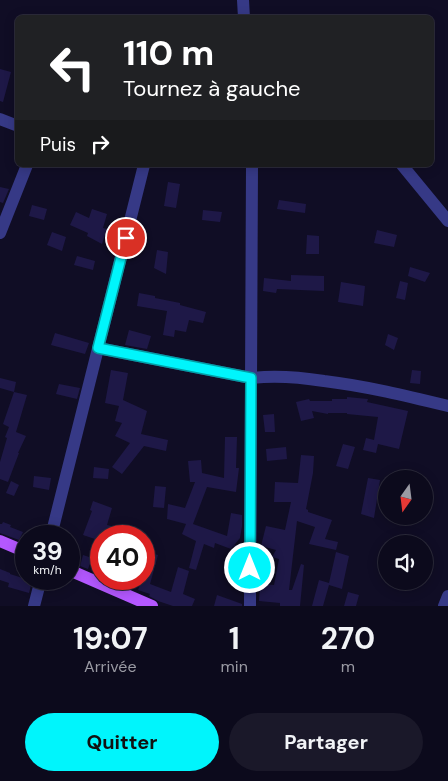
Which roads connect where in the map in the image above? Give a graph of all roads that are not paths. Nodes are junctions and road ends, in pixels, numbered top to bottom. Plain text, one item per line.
1 (243, 0) edge
2 (244, 15) edge
3 (0, 119) edge
4 (15, 125) edge
5 (26, 167) edge
6 (143, 167) edge
7 (252, 167) edge
8 (404, 167) edge
9 (448, 220) edge
10 (0, 233) edge
11 (98, 348) junction
12 (251, 378) junction
13 (448, 406) edge
14 (54, 525) edge
15 (0, 541) edge
16 (15, 547) edge
17 (80, 575) edge
18 (38, 590) edge
19 (448, 596) edge
20 (34, 606) edge
21 (152, 606) edge
22 (250, 606) edge
23 (444, 606) edge

1 - 2 street
3 - 4 street
5 - 10 street
6 - 11 street
7 - 12 street
8 - 9 street
11 - 12 street
11 - 14 street
12 - 13 street
12 - 22 street
15 - 16 main road
17 - 21 main road
18 - 20 street
19 - 23 street

